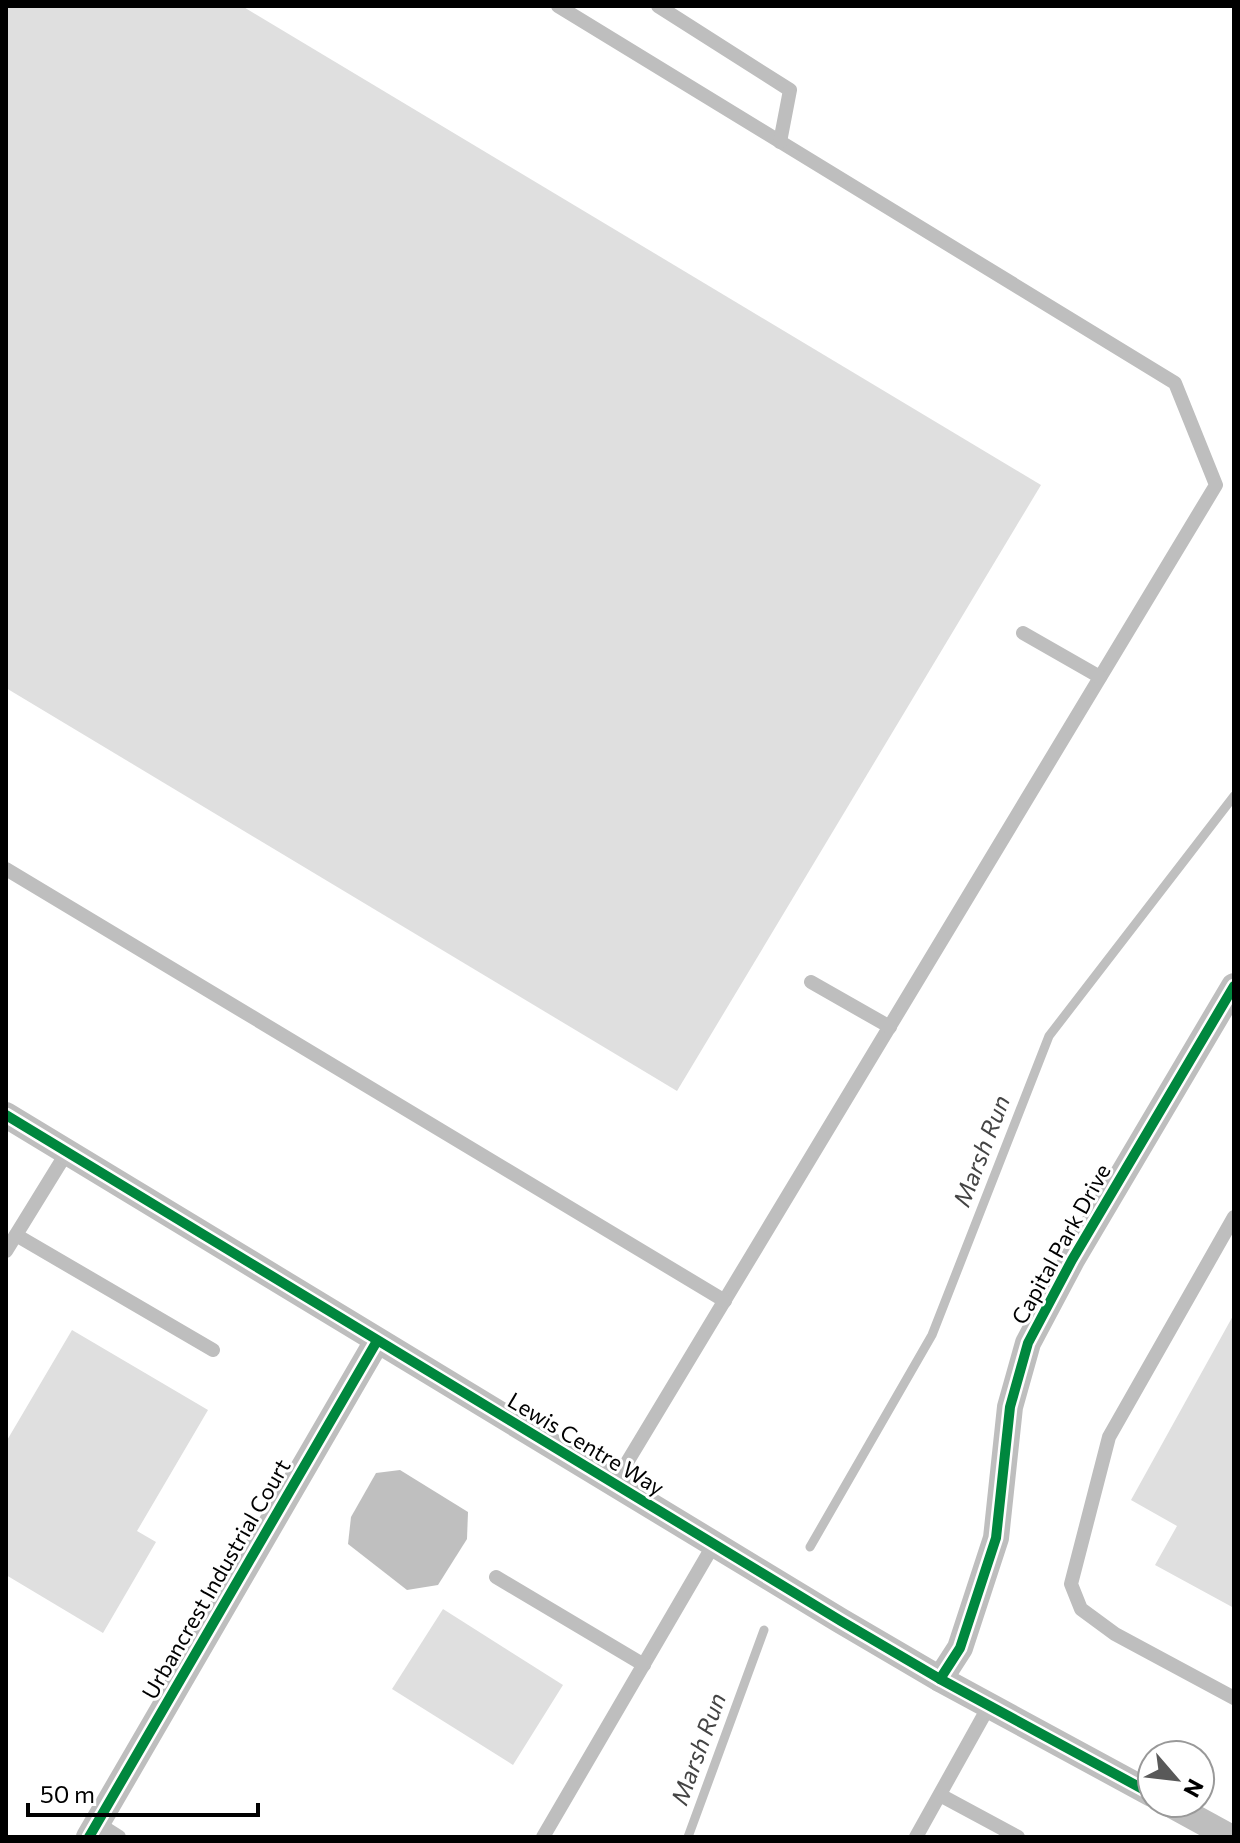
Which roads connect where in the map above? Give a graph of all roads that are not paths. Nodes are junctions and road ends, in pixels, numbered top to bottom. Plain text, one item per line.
1 (558, 6) edge
2 (658, 6) edge
3 (780, 142) junction
4 (1023, 633) dead end
5 (1100, 677) junction
6 (6, 869) edge
7 (811, 982) dead end
8 (1234, 986) edge
9 (1228, 1013) edge
10 (890, 1027) junction
11 (6, 1115) edge
12 (67, 1152) junction
13 (1234, 1217) edge
14 (16, 1235) junction
15 (6, 1251) edge
16 (725, 1301) junction
17 (377, 1341) junction
18 (213, 1350) dead end
19 (614, 1484) junction
20 (714, 1544) junction
21 (496, 1577) dead end
22 (644, 1665) junction
23 (940, 1679) junction
24 (1234, 1698) edge
25 (989, 1706) junction
26 (1136, 1785) edge
27 (940, 1795) junction
28 (1197, 1819) edge
29 (102, 1832) edge
30 (543, 1837) edge
31 (916, 1837) edge
32 (1018, 1837) edge
33 (1230, 1837) edge

1 - 3 lane
2 - 3 lane
3 - 5 lane
4 - 5 lane
5 - 10 lane
6 - 16 lane
7 - 10 lane
8 - 9 street, Capital Park Drive
9 - 23 street, Capital Park Drive
10 - 16 lane
11 - 12 street, Lewis Centre Way
12 - 14 lane
12 - 17 street, Lewis Centre Way
13 - 24 lane
14 - 15 lane
14 - 18 lane
16 - 19 lane
17 - 19 street, Lewis Centre Way
17 - 29 street, Urbancrest Industrial Court
19 - 20 street, Lewis Centre Way
20 - 22 lane
20 - 23 street, Lewis Centre Way
21 - 22 lane
22 - 30 lane
23 - 25 street, Lewis Centre Way
25 - 26 street, Lewis Centre Way
25 - 27 lane
27 - 31 lane
27 - 32 lane
28 - 33 street

